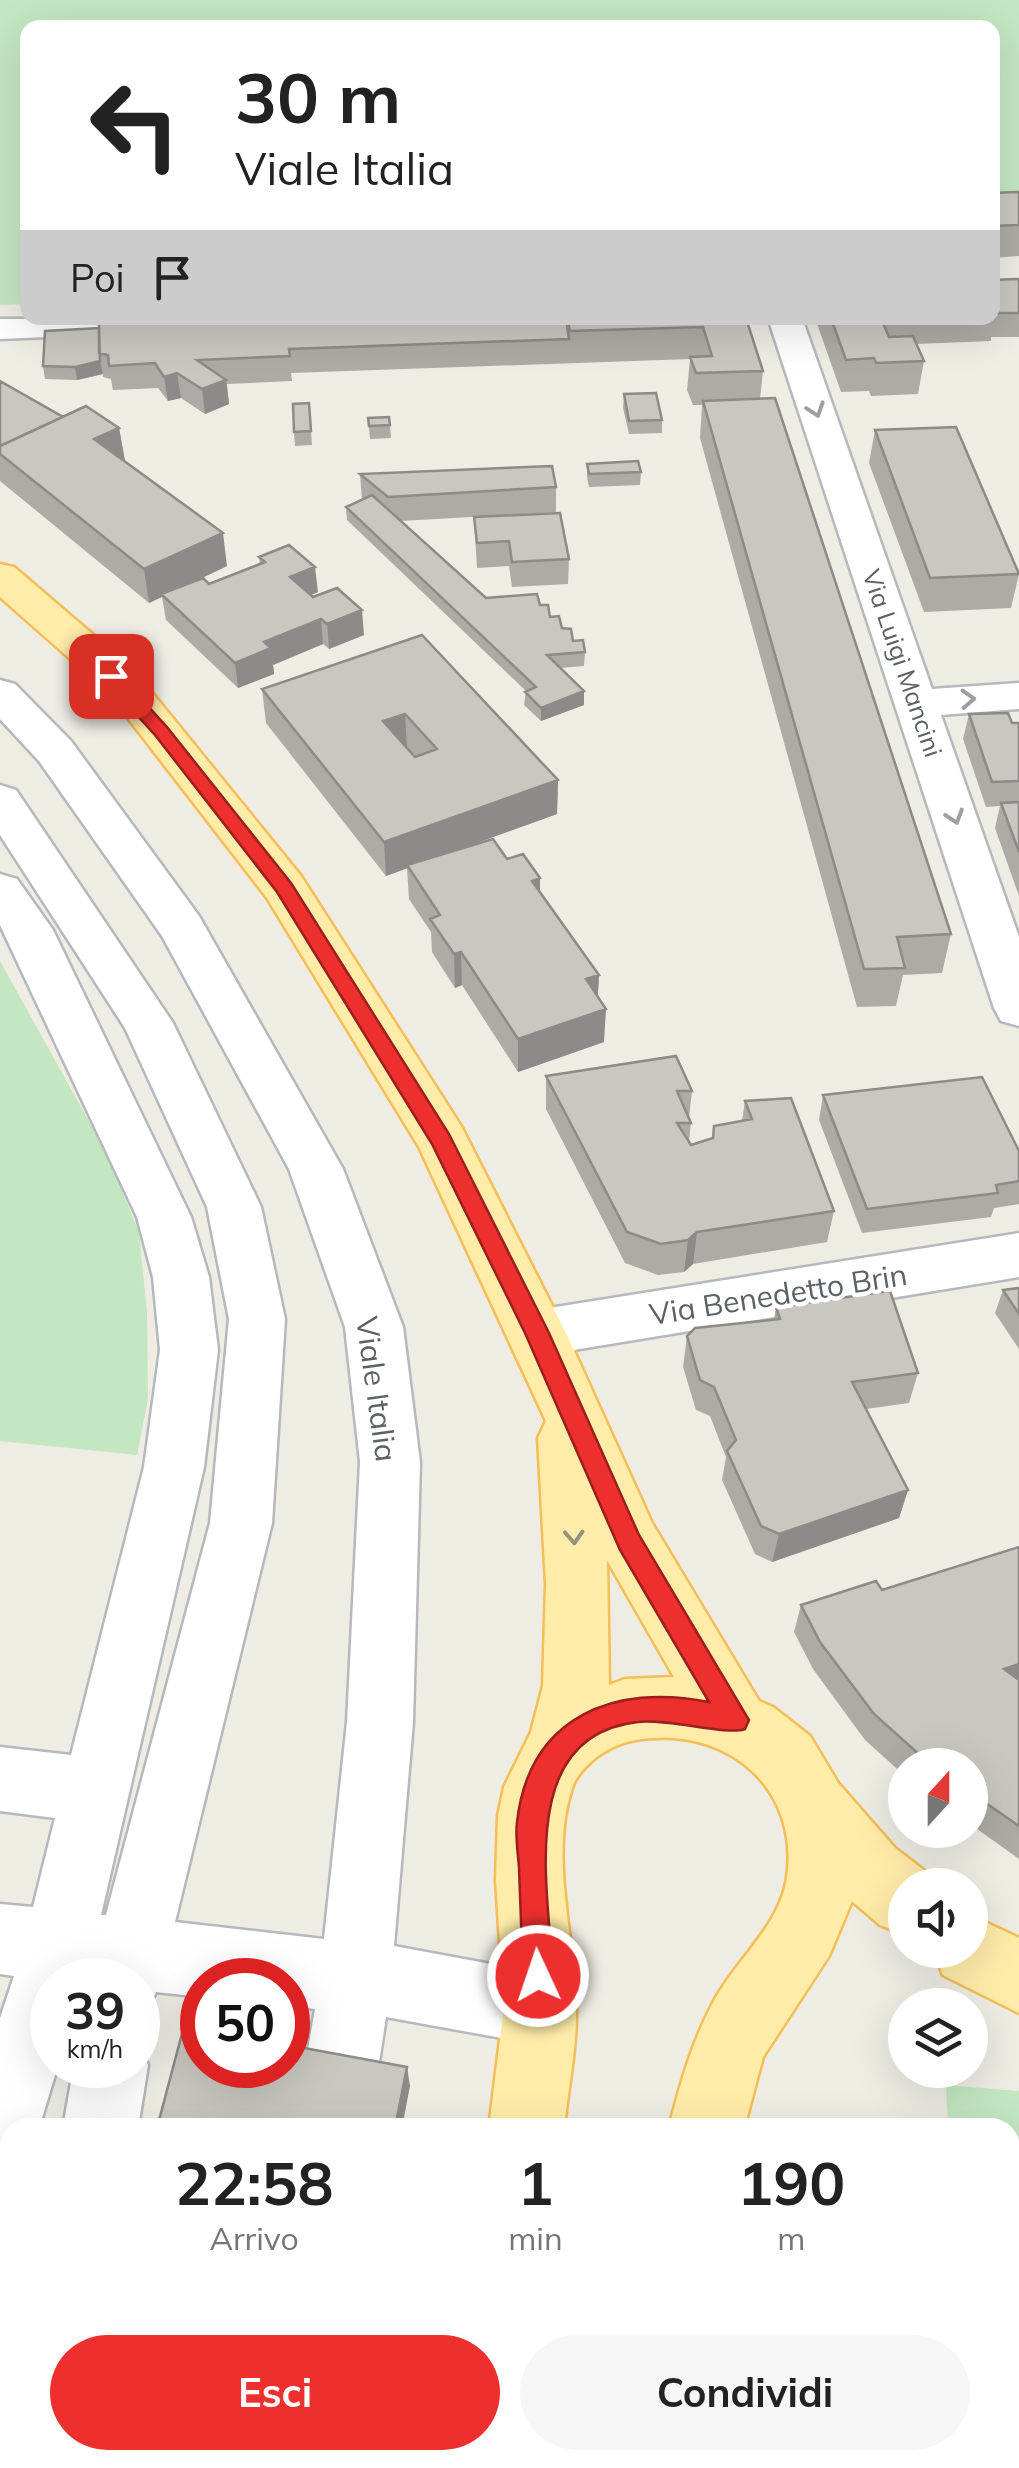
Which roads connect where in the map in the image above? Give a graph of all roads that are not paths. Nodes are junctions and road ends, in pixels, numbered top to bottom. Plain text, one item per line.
1 (95, 325) edge
2 (786, 325) edge
3 (0, 329) edge
4 (0, 576) edge
5 (0, 693) edge
6 (1019, 696) edge
7 (917, 702) junction
8 (0, 800) edge
9 (0, 890) edge
10 (1019, 1008) edge
11 (1019, 1256) edge
12 (537, 1333) junction
13 (566, 1404) junction
14 (735, 1720) junction
15 (560, 1746) junction
16 (0, 1780) edge
17 (96, 1791) junction
18 (818, 1808) junction
19 (888, 1886) edge
20 (30, 1942) edge
21 (95, 1958) edge
22 (130, 1958) edge
23 (988, 1961) edge
24 (160, 1968) edge
25 (356, 1977) junction
26 (1019, 1977) edge
27 (540, 2009) junction
28 (107, 2088) edge
29 (2, 2118) edge
30 (102, 2118) edge
31 (333, 2118) edge
32 (527, 2118) edge
33 (709, 2118) edge

1 - 3 street
2 -> 7 street, Via Luigi Mancini
4 - 12 main road
5 - 25 street, Viale Italia
7 -> 6 street
7 -> 10 street, Via Luigi Mancini
8 - 22 street
9 - 17 street
11 - 12 street, Via Benedetto Brin
12 - 13 main road
13 - 14 main road
13 -> 15 main road
14 - 15 main road
14 - 18 main road
15 - 27 main road
16 - 17 street
17 - 20 street
18 - 19 main road
18 - 33 main road
20 - 21 street
20 - 29 street
23 - 26 main road
24 - 25 street
25 - 27 street
25 - 31 street, Viale Italia
27 - 32 main road
28 - 30 street

